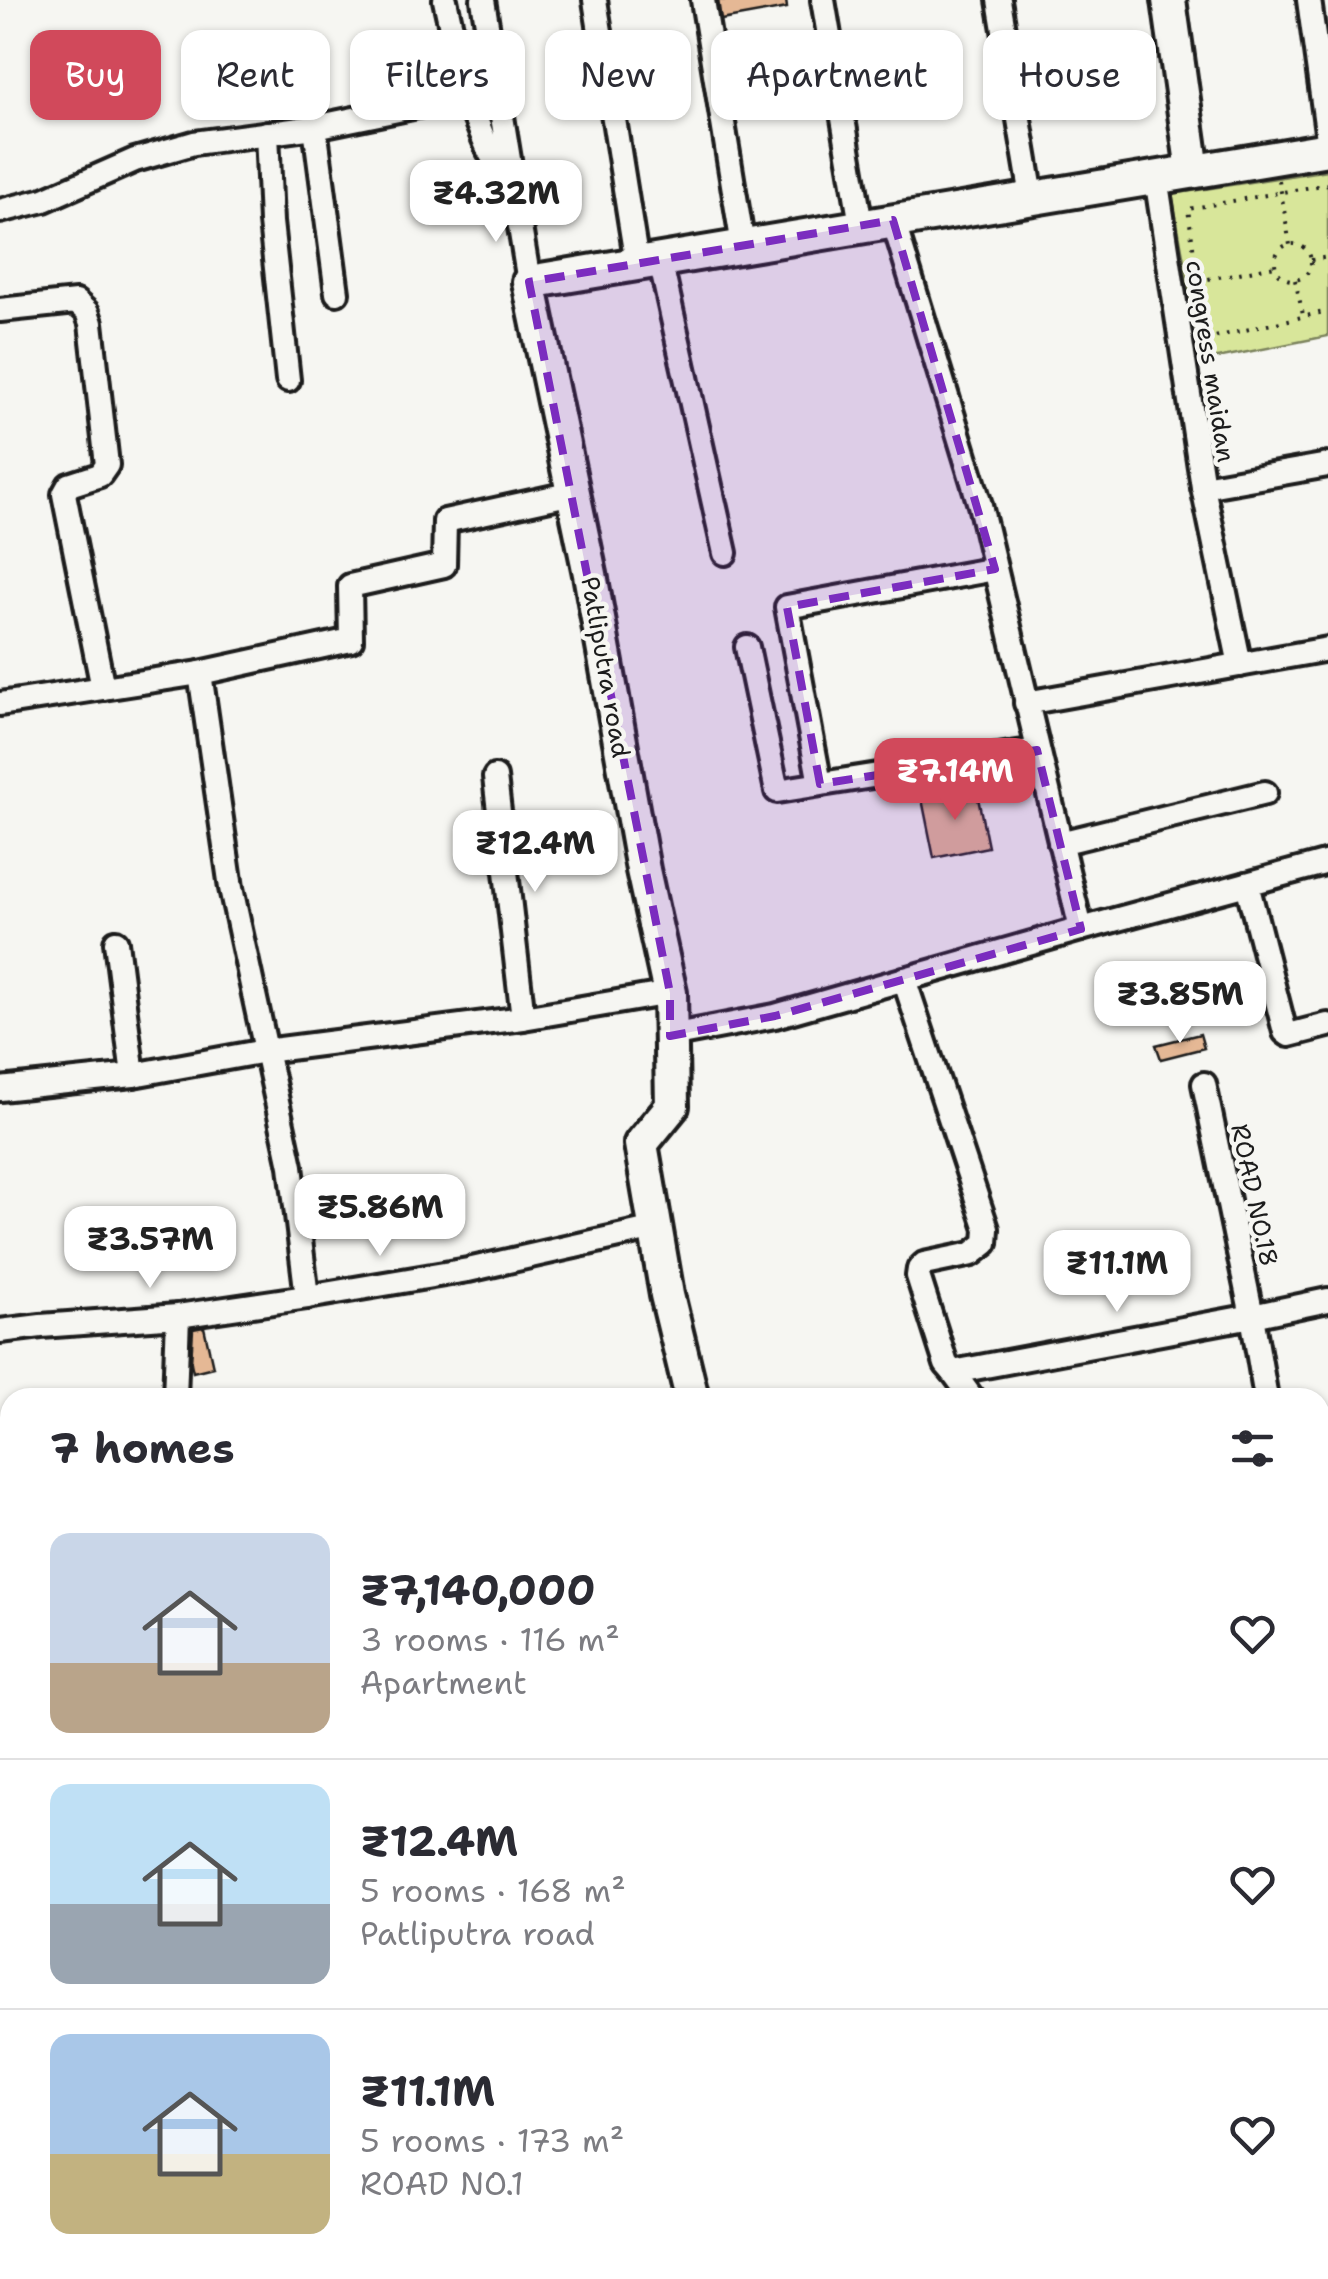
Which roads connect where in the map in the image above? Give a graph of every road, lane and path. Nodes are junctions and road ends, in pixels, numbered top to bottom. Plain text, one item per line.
1 (446, 0) edge
2 (484, 0) edge
3 (595, 0) edge
4 (704, 0) edge
5 (823, 0) edge
6 (999, 0) edge
7 (1169, 0) edge
8 (1309, 0) edge
9 (452, 30) edge
10 (350, 120) edge
11 (476, 120) edge
12 (315, 127) junction
13 (267, 134) junction
14 (1328, 139) edge
15 (1328, 149) edge
16 (1276, 158) junction
17 (1192, 171) junction
18 (1156, 176) junction
19 (1328, 184) edge
20 (1280, 192) junction
21 (1032, 197) junction
22 (515, 198) junction
23 (0, 212) edge
24 (877, 222) junction
25 (1290, 244) junction
26 (743, 246) junction
27 (1328, 257) edge
28 (1310, 260) junction
29 (648, 262) junction
30 (1275, 266) junction
31 (1296, 280) junction
32 (1198, 281) junction
33 (529, 282) junction
34 (337, 292) dead end
35 (0, 310) edge
36 (1328, 311) edge
37 (1303, 317) junction
38 (288, 380) dead end
39 (1328, 465) edge
40 (1203, 488) junction
41 (573, 493) junction
42 (725, 553) dead end
43 (996, 570) junction
44 (747, 647) dead end
45 (1328, 649) edge
46 (1240, 665) junction
47 (200, 673) junction
48 (103, 688) junction
49 (1026, 703) junction
50 (0, 704) edge
51 (1037, 750) junction
52 (495, 777) dead end
53 (820, 784) junction
54 (1266, 792) dead end
55 (1060, 843) junction
56 (1328, 862) edge
57 (1246, 884) junction
58 (1081, 929) junction
59 (116, 942) dead end
60 (904, 979) junction
61 (670, 993) junction
62 (523, 1018) junction
63 (1328, 1025) edge
64 (670, 1036) junction
65 (265, 1051) junction
66 (132, 1075) junction
67 (1204, 1084) dead end
68 (0, 1089) edge
69 (656, 1228) junction
70 (307, 1298) junction
71 (1328, 1300) edge
72 (178, 1316) junction
73 (1252, 1316) junction
74 (0, 1332) edge
75 (953, 1372) junction
76 (175, 1388) edge
77 (690, 1388) edge
78 (965, 1388) edge
79 (1264, 1388) edge

1 - 9 street
2 - 22 street
3 - 29 street
4 - 26 street
5 - 24 street
6 - 21 street
7 - 17 street
8 - 14 street
10 - 12 street
11 - 22 street
12 - 13 street
12 - 34 street
13 - 23 street
13 - 38 street
15 - 16 street
16 - 17 street
16 - 20 path
17 - 18 street
18 - 21 street
18 - 40 street, congress maidan
19 - 20 path
20 - 25 path
20 - 32 path
21 - 24 street
22 - 33 street
24 - 26 street
24 - 43 street
25 - 28 path
25 - 30 path
26 - 29 street
27 - 28 path
28 - 31 path
29 - 33 street
29 - 42 street
30 - 31 path
30 - 32 path
31 - 37 path
32 - 37 path
33 - 41 street, Patliputra road
35 - 48 street
36 - 37 path
39 - 40 street, congress maidan
40 - 46 street
41 - 47 street
41 - 61 street, Patliputra road
43 - 49 street
43 - 53 street
44 - 53 street
45 - 46 street
46 - 49 street
47 - 48 street
47 - 65 street
48 - 50 street
49 - 51 street
51 - 53 street
51 - 55 street
52 - 62 street
54 - 55 street
55 - 58 street
56 - 57 street
57 - 58 street
57 - 63 street
58 - 60 street
59 - 66 street
60 - 64 street
60 - 75 street
61 - 62 street
61 - 64 street, Patliputra road
62 - 65 street
64 - 69 street, Patliputra road
65 - 66 street
65 - 70 street
66 - 68 street
67 - 73 street, ROAD NO.18
69 - 70 street
69 - 77 street, Patliputra road
70 - 72 street
71 - 73 street
72 - 74 street
72 - 76 street
73 - 75 street
73 - 79 street, ROAD NO.18
75 - 78 street

